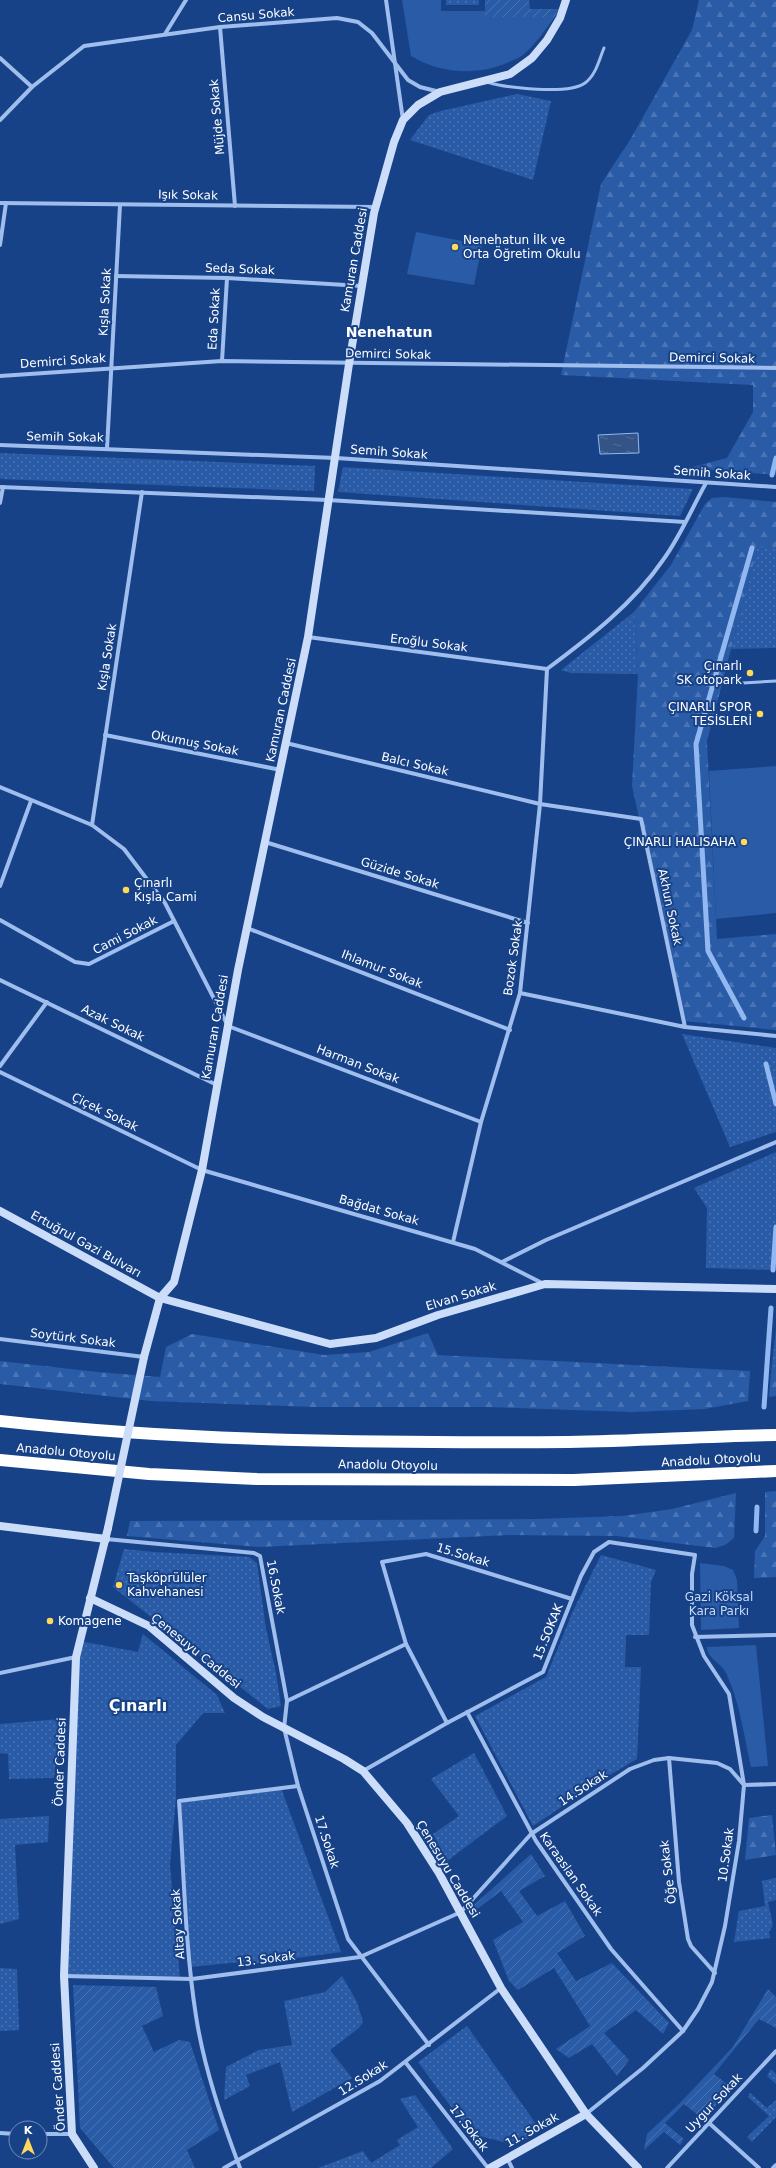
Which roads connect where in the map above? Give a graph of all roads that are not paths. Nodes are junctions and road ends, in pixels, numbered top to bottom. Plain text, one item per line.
1 (186, 0) edge
2 (386, 0) edge
3 (566, 0) edge
4 (220, 27) junction
5 (165, 34) junction
6 (604, 48) dead end
7 (0, 58) edge
8 (395, 63) junction
9 (485, 81) junction
10 (32, 87) junction
11 (440, 92) junction
12 (0, 120) edge
13 (403, 120) junction
14 (0, 203) edge
15 (6, 203) junction
16 (120, 205) junction
17 (235, 206) junction
18 (375, 207) junction
19 (0, 245) edge
20 (116, 276) junction
21 (226, 278) junction
22 (362, 286) junction
23 (222, 361) junction
24 (349, 364) junction
25 (111, 368) junction
26 (776, 368) edge
27 (0, 376) edge
28 (0, 445) edge
29 (107, 448) junction
30 (336, 458) junction
31 (706, 483) junction
32 (1, 487) edge
33 (776, 487) edge
34 (142, 492) junction
35 (328, 500) junction
36 (0, 503) edge
37 (685, 522) junction
38 (308, 637) junction
39 (548, 669) junction
40 (776, 682) edge
41 (743, 683) dead end
42 (105, 735) junction
43 (286, 743) junction
44 (281, 770) junction
45 (0, 787) edge
46 (31, 801) junction
47 (540, 804) junction
48 (92, 825) junction
49 (265, 842) junction
50 (0, 886) edge
51 (0, 920) edge
52 (174, 921) junction
53 (528, 923) junction
54 (247, 928) junction
55 (0, 980) edge
56 (520, 994) junction
57 (47, 1002) junction
58 (228, 1026) junction
59 (685, 1028) junction
60 (510, 1030) junction
61 (776, 1036) edge
62 (0, 1066) edge
63 (0, 1072) edge
64 (217, 1085) junction
65 (481, 1122) junction
66 (776, 1142) edge
67 (202, 1170) junction
68 (0, 1211) edge
69 (453, 1242) junction
70 (502, 1262) junction
71 (545, 1284) junction
72 (776, 1289) edge
73 (160, 1298) junction
74 (0, 1339) edge
75 (144, 1357) junction
76 (0, 1421) edge
77 (776, 1435) edge
78 (0, 1460) edge
79 (776, 1471) edge
80 (0, 1526) edge
81 (106, 1539) junction
82 (695, 1555) joint
83 (90, 1598) junction
84 (572, 1599) junction
85 (776, 1634) edge
86 (695, 1637) junction
87 (406, 1644) junction
88 (76, 1657) junction
89 (0, 1673) edge
90 (287, 1701) junction
91 (468, 1712) junction
92 (447, 1723) junction
93 (284, 1728) junction
94 (669, 1758) junction
95 (363, 1771) junction
96 (776, 1784) edge
97 (744, 1785) junction
98 (298, 1786) junction
99 (531, 1834) junction
100 (461, 1912) junction
101 (360, 1957) junction
102 (715, 1973) junction
103 (64, 1976) junction
104 (192, 1979) junction
105 (501, 1988) junction
106 (683, 2031) junction
107 (429, 2045) junction
108 (776, 2051) edge
109 (406, 2063) junction
110 (586, 2114) junction
111 (709, 2123) junction
112 (48, 2134) edge
113 (72, 2134) junction
114 (507, 2158) junction
115 (237, 2159) junction
116 (776, 2165) edge
117 (94, 2168) edge
118 (224, 2168) edge
119 (240, 2168) edge
120 (489, 2168) edge
121 (512, 2168) edge
122 (638, 2168) edge
123 (667, 2168) edge
124 (760, 2168) edge
125 (773, 2168) edge

1 - 5 street
2 - 8 street
3 - 9 street, Kamuran Caddesi
4 - 5 street, Cansu Sokak
4 - 8 street, Cansu Sokak
4 - 17 street, Müjde Sokak
5 - 10 street, Cansu Sokak
6 - 9 lane
7 - 10 street
8 - 11 street, Cansu Sokak
8 - 13 street
9 - 11 street, Kamuran Caddesi
10 - 12 street, Cansu Sokak
11 - 13 street, Kamuran Caddesi
13 - 18 street, Kamuran Caddesi
14 - 15 street, Işık Sokak
15 - 16 street, Işık Sokak
15 - 19 street
16 - 17 street, Işık Sokak
16 - 20 street, Kışla Sokak
17 - 18 street, Işık Sokak
18 - 22 street, Kamuran Caddesi
20 - 21 street, Seda Sokak
20 - 25 street, Kışla Sokak
21 - 22 street, Seda Sokak
21 - 23 street, Eda Sokak
22 - 24 street, Kamuran Caddesi
23 - 24 street, Demirci Sokak
23 - 25 street, Demirci Sokak
24 - 26 street, Demirci Sokak
24 - 30 street, Kamuran Caddesi
25 - 27 street, Demirci Sokak
25 - 29 street, Kışla Sokak
28 - 29 street, Semih Sokak
29 - 30 street, Semih Sokak
30 - 31 street, Semih Sokak
30 - 35 street, Kamuran Caddesi
31 - 33 street, Semih Sokak
31 - 37 street
32 - 34 street
32 - 36 street
34 - 35 street
34 - 42 street, Kışla Sokak
35 - 37 street
35 - 38 street, Kamuran Caddesi
37 - 39 street
38 - 39 street, Eroğlu Sokak
38 - 43 street, Kamuran Caddesi
39 - 47 street, Bozok Sokak
40 - 41 lane
42 - 44 street, Okumuş Sokak
42 - 48 street, Kışla Sokak
43 - 44 street, Kamuran Caddesi
43 - 47 street, Balcı Sokak
44 - 49 street, Kamuran Caddesi
45 - 46 street
46 - 48 street
46 - 50 street
47 - 53 street, Bozok Sokak
47 - 59 street, Akhun Sokak
48 - 52 street
49 - 53 street, Güzide Sokak
49 - 54 street, Kamuran Caddesi
51 - 52 street, Cami Sokak
52 - 58 street
53 - 56 street, Bozok Sokak
54 - 58 street, Kamuran Caddesi
54 - 60 street, Ihlamur Sokak
55 - 57 street, Azak Sokak
56 - 59 street
56 - 60 street, Bozok Sokak
57 - 62 street
57 - 64 street, Azak Sokak
58 - 64 street, Kamuran Caddesi
58 - 65 street, Harman Sokak
59 - 61 street
60 - 65 street, Bozok Sokak
63 - 67 street, Çiçek Sokak
64 - 67 street, Kamuran Caddesi
65 - 69 street, Bozok Sokak
66 - 70 street
67 - 69 street, Bağdat Sokak
67 - 73 street, Kamuran Caddesi
68 - 73 street, Ertuğrul Gazi Bulvarı
69 - 70 street, Bağdat Sokak
70 - 71 street, Bağdat Sokak
71 - 72 street, Elvan Sokak
71 - 73 street, Elvan Sokak
73 - 75 street, Önder Caddesi
74 - 75 street, Soytürk Sokak
75 - 81 street, Önder Caddesi, bridge
76 - 77 highway, Anadolu Otoyolu
78 - 79 highway, Anadolu Otoyolu
80 - 81 street
81 - 83 street, Önder Caddesi
81 - 90 street, 16.Sokak
82 - 84 street, 15.SOKAK
82 - 86 street, 10.Sokak
83 - 88 street, Önder Caddesi
83 - 93 street, Çenesuyu Caddesi
84 - 87 street, 15.Sokak
84 - 91 street, 15.SOKAK
85 - 86 street
86 - 97 street, 10.Sokak
87 - 90 street
87 - 92 street, 15.Sokak
88 - 89 street
88 - 103 street, Önder Caddesi
90 - 93 street, 16.Sokak
91 - 92 street, 15.SOKAK
91 - 99 street, Karaaslan Sokak
92 - 95 street, 15.SOKAK
93 - 95 street, Çenesuyu Caddesi
93 - 98 street, 17.Sokak
94 - 97 street, 14.Sokak
94 - 99 street, 14.Sokak
94 - 102 street, Öğe Sokak
95 - 100 street, Çenesuyu Caddesi
96 - 97 street
97 - 102 street, 10.Sokak
98 - 101 street, 17.Sokak
98 - 104 street, Altay Sokak
99 - 100 street, 14.Sokak
99 - 106 street, Karaaslan Sokak
100 - 101 street, 13. Sokak
100 - 105 street, Çenesuyu Caddesi
101 - 104 street, 13. Sokak
101 - 107 street, 17.Sokak
102 - 106 street, 10.Sokak
103 - 104 street, 13. Sokak
103 - 113 street, Önder Caddesi
104 - 115 street, Altay Sokak
105 - 107 street, 12.Sokak
105 - 110 street, Çenesuyu Caddesi
106 - 110 street, 10.Sokak
107 - 109 street, 12.Sokak
108 - 111 street, Uygur Sokak
109 - 115 street, 12.Sokak
109 - 120 street, 17.Sokak
110 - 114 street, 11. Sokak
110 - 122 street, Çenesuyu Caddesi
111 - 123 street, Uygur Sokak
111 - 124 street
112 - 113 street
113 - 117 street, Önder Caddesi
114 - 120 street, 11. Sokak
114 - 121 street
115 - 118 street, 12.Sokak
115 - 119 street, Altay Sokak
116 - 125 street

